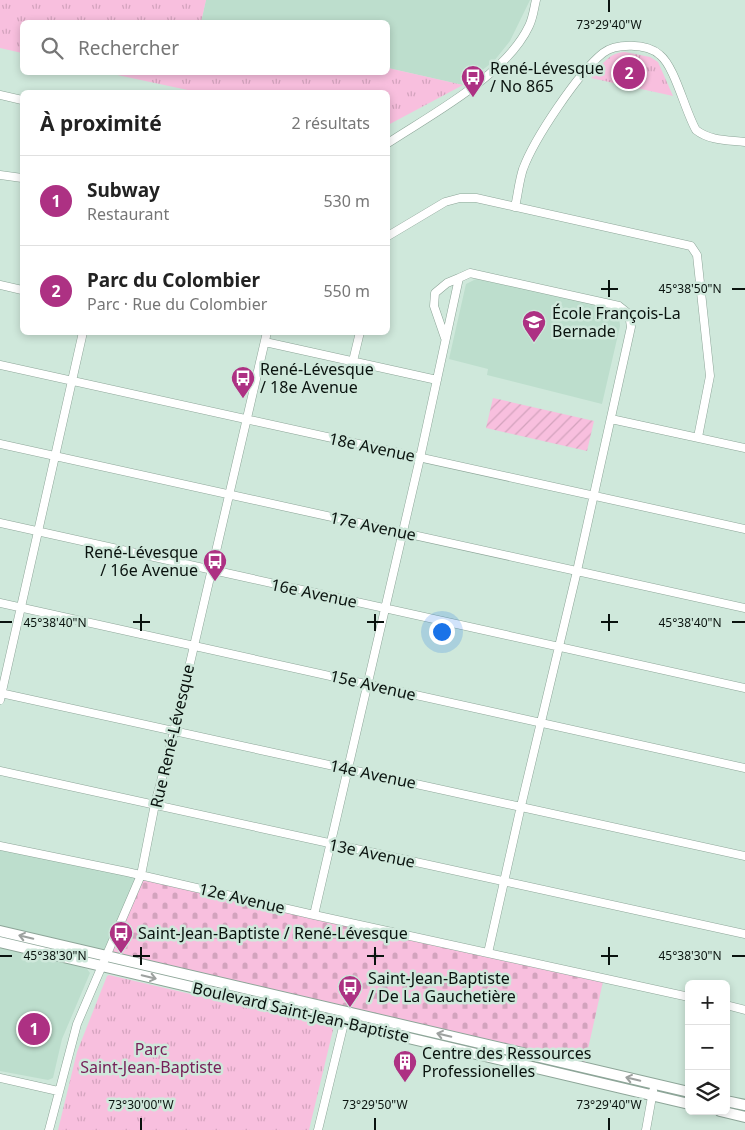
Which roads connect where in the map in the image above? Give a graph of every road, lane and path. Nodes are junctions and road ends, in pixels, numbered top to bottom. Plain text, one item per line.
1 (536, 0) edge
2 (0, 95) edge
3 (20, 100) edge
4 (390, 141) edge
5 (745, 142) edge
6 (0, 175) edge
7 (20, 178) edge
8 (515, 207) junction
9 (390, 235) edge
10 (459, 278) junction
11 (0, 285) edge
12 (20, 290) edge
13 (83, 335) edge
14 (266, 335) edge
15 (359, 335) edge
16 (445, 338) junction
17 (265, 342) junction
18 (353, 361) junction
19 (0, 365) edge
20 (437, 380) junction
21 (72, 381) junction
22 (246, 419) junction
23 (611, 420) junction
24 (698, 437) junction
25 (0, 444) edge
26 (745, 448) edge
27 (55, 457) junction
28 (420, 458) junction
29 (228, 495) junction
30 (594, 495) junction
31 (0, 523) edge
32 (745, 529) edge
33 (38, 531) junction
34 (403, 533) junction
35 (212, 570) junction
36 (577, 571) junction
37 (0, 603) edge
38 (21, 608) junction
39 (385, 608) junction
40 (745, 608) edge
41 (193, 645) junction
42 (558, 647) junction
43 (368, 684) junction
44 (745, 688) edge
45 (0, 696) edge
46 (541, 723) junction
47 (174, 732) junction
48 (745, 768) edge
49 (348, 769) junction
50 (0, 771) edge
51 (155, 804) junction
52 (521, 806) junction
53 (331, 844) junction
54 (0, 846) edge
55 (745, 856) edge
56 (141, 875) junction
57 (504, 880) junction
58 (314, 915) junction
59 (0, 931) edge
60 (745, 934) edge
61 (0, 942) edge
62 (488, 953) junction
63 (105, 961) junction
64 (685, 996) edge
65 (730, 1006) edge
66 (745, 1010) edge
67 (346, 1012) junction
68 (344, 1023) junction
69 (610, 1074) junction
70 (0, 1078) edge
71 (654, 1084) junction
72 (607, 1085) junction
73 (58, 1091) junction
74 (685, 1091) edge
75 (653, 1096) junction
76 (730, 1102) edge
77 (685, 1103) edge
78 (745, 1105) edge
79 (730, 1113) edge
80 (745, 1117) edge
81 (49, 1130) edge
82 (318, 1130) edge
83 (646, 1130) edge

1 - 4 street
2 - 3 street
5 - 8 street
6 - 7 street
8 - 9 street
8 - 24 street
10 - 16 street
10 - 16 street
10 - 23 street
11 - 12 street
13 - 21 street
14 - 17 street, Rue René-Lévesque
15 - 18 street
16 - 20 street
17 - 18 street
17 - 22 street, Rue René-Lévesque
18 - 20 street
19 - 21 street, 18e Avenue
20 - 28 street
21 - 22 street, 18e Avenue
21 - 27 street
22 - 28 street, 18e Avenue
22 - 29 street, Rue René-Lévesque
23 - 24 street
23 - 30 street
24 - 26 street
25 - 27 street, 17e Avenue
27 - 29 street, 17e Avenue
27 - 33 street
28 - 30 street, 18e Avenue
28 - 34 street
29 - 34 street, 17e Avenue
29 - 35 street, Rue René-Lévesque
30 - 32 street, 18e Avenue
30 - 36 street
31 - 33 street, 16e Avenue
33 - 35 street, 16e Avenue
33 - 38 street
34 - 36 street, 17e Avenue
34 - 39 street
35 - 39 street, 16e Avenue
35 - 41 street, Rue René-Lévesque
36 - 40 street, 17e Avenue
36 - 42 street
37 - 38 street, 15e Avenue
38 - 41 street, 15e Avenue
38 - 45 street
39 - 42 street, 16e Avenue
39 - 43 street
41 - 43 street, 15e Avenue
41 - 47 street, Rue René-Lévesque
42 - 44 street, 16e Avenue
42 - 46 street
43 - 46 street, 15e Avenue
43 - 49 street
45 - 47 street, 14e Avenue
46 - 48 street, 15e Avenue
46 - 52 street
47 - 49 street, 14e Avenue
47 - 51 street, Rue René-Lévesque
49 - 52 street, 14e Avenue
49 - 53 street
50 - 51 street, 13e Avenue
51 - 53 street, 13e Avenue
51 - 56 street, Rue René-Lévesque
52 - 55 street, 14e Avenue
52 - 57 street
53 - 57 street, 13e Avenue
53 - 58 street
54 - 56 street, 12e Avenue
56 - 58 street, 12e Avenue
56 - 63 street, Rue René-Lévesque
57 - 60 street, 13e Avenue
57 - 62 street
58 - 62 street, 12e Avenue
63 -> 59 main road, Boulevard Saint-Jean-Baptiste
61 - 63 main road, Boulevard Saint-Jean-Baptiste
62 - 64 street, 12e Avenue
63 - 67 main road, Boulevard Saint-Jean-Baptiste
63 -> 68 main road, Boulevard Saint-Jean-Baptiste
63 - 73 street, Rue René-Lévesque
65 - 66 street
67 - 68 street
69 -> 67 main road, Boulevard Saint-Jean-Baptiste
68 - 72 main road, Boulevard Saint-Jean-Baptiste
68 - 82 street
71 -> 69 main road, Boulevard Saint-Jean-Baptiste
69 - 72 main road
70 - 73 street
71 - 74 main road, Boulevard Saint-Jean-Baptiste
71 - 75 street
72 - 75 main road, Boulevard Saint-Jean-Baptiste
73 - 81 street, Rue René-Lévesque
75 - 77 main road, Boulevard Saint-Jean-Baptiste
75 - 83 street
76 - 78 main road
79 - 80 main road

